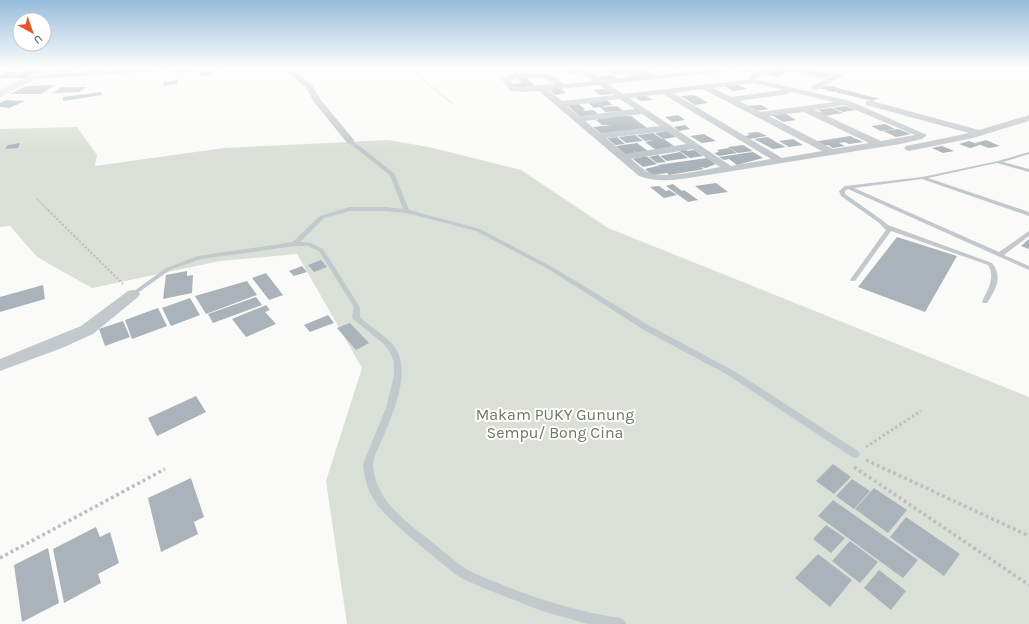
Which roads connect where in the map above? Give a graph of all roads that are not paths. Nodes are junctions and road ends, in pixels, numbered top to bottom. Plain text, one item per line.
1 (315, 96) edge
2 (551, 96) edge
3 (622, 96) joint
4 (673, 96) edge
5 (723, 96) edge
6 (759, 96) edge
7 (817, 96) edge
8 (843, 96) edge
9 (730, 100) junction
10 (560, 104) junction
11 (847, 104) junction
12 (805, 109) junction
13 (1021, 110) dead end
14 (644, 111) junction
15 (760, 115) junction
16 (1029, 118) edge
17 (578, 119) junction
18 (1002, 126) junction
19 (669, 128) junction
20 (981, 133) junction
21 (598, 136) junction
22 (351, 142) joint
23 (879, 144) junction
24 (695, 146) junction
25 (831, 152) junction
26 (1029, 153) edge
27 (624, 157) junction
28 (781, 161) junction
29 (997, 162) junction
30 (729, 169) junction
31 (1029, 171) edge
32 (684, 176) junction
33 (922, 178) junction
34 (847, 187) junction
35 (407, 212) junction
36 (1029, 214) edge
37 (887, 227) junction
38 (1029, 233) edge
39 (295, 244) junction
40 (1000, 255) junction
41 (1029, 268) edge
42 (853, 280) dead end
43 (133, 294) joint
44 (985, 302) dead end
45 (0, 365) edge
46 (855, 454) road end
47 (620, 624) edge

1 - 22 street
2 - 10 street
3 - 10 street
3 - 14 street
4 - 28 street
5 - 9 street
6 - 9 street
7 - 11 street
8 - 20 street
9 - 15 street
10 - 17 street
11 - 12 street
11 - 23 street
12 - 15 street
12 - 23 street
13 - 18 street
14 - 17 street
14 - 19 street
15 - 25 street
16 - 18 street
17 - 21 street
18 - 20 street
19 - 21 street
19 - 24 street
20 - 32 street
21 - 27 street
22 - 35 lane
23 - 25 street
24 - 27 street
24 - 30 street
25 - 28 street
26 - 29 lane
27 - 32 street
28 - 30 street
29 - 31 lane
29 - 33 lane
30 - 32 street
33 - 34 lane
33 - 36 lane
34 - 37 lane
34 - 40 lane
35 - 39 lane
35 - 46 lane
37 - 42 lane
37 - 44 lane
38 - 40 lane
39 - 43 lane
39 - 47 lane
40 - 41 lane
43 - 45 street

